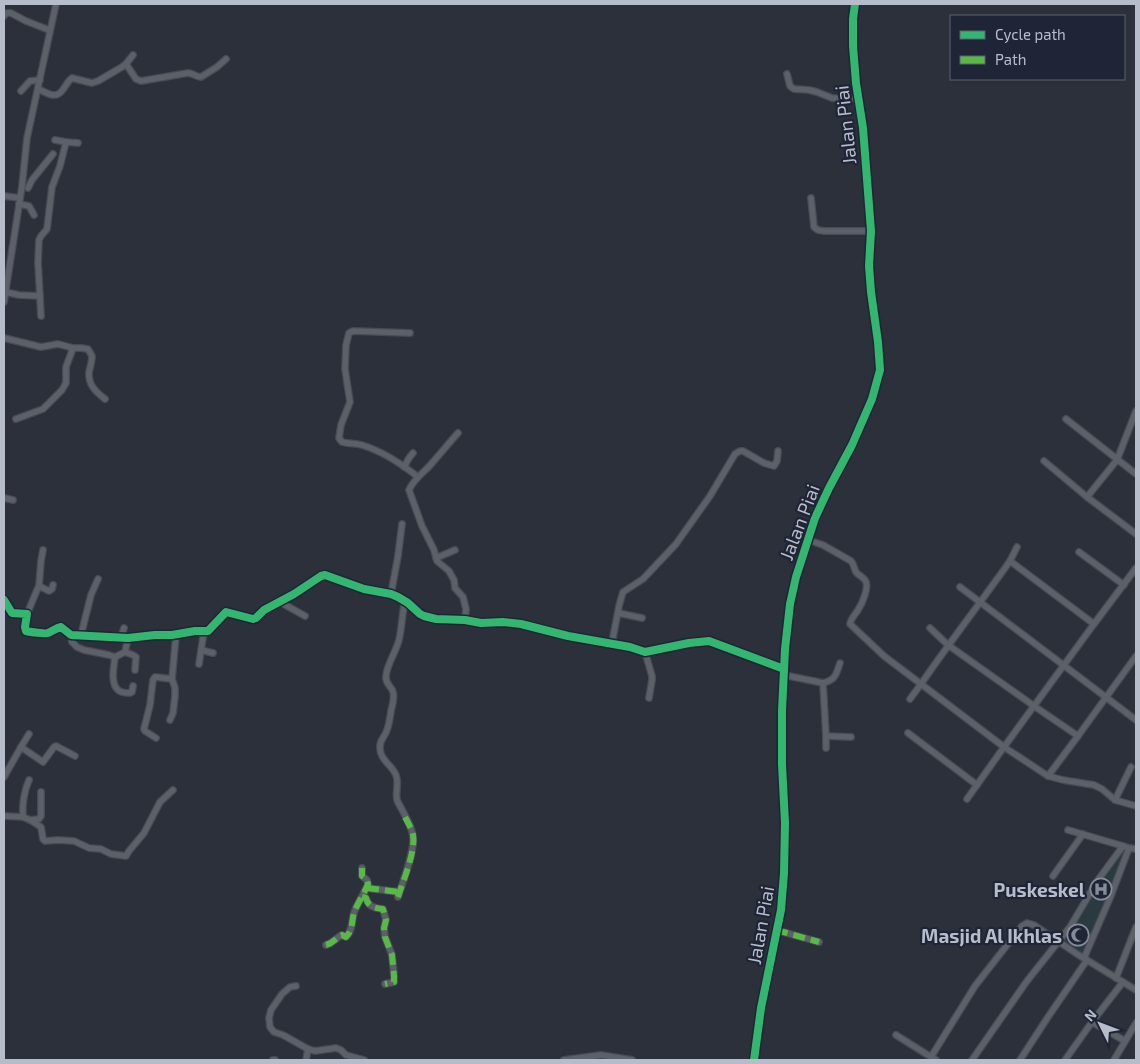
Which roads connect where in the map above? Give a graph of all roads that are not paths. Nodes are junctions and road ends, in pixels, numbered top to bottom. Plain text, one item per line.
1 (56, 4) edge
2 (855, 4) edge
3 (4, 16) edge
4 (50, 30) junction
5 (133, 55) dead end
6 (226, 59) dead end
7 (126, 64) junction
8 (787, 74) dead end
9 (40, 80) junction
10 (38, 89) junction
11 (21, 91) dead end
12 (859, 99) junction
13 (55, 140) dead end
14 (66, 142) junction
15 (78, 143) dead end
16 (53, 154) dead end
17 (28, 188) junction
18 (4, 196) edge
19 (812, 198) dead end
20 (20, 200) junction
21 (34, 215) dead end
22 (871, 231) junction
23 (5, 292) junction
24 (40, 296) junction
25 (4, 302) edge
26 (41, 316) dead end
27 (410, 333) dead end
28 (4, 338) edge
29 (73, 348) junction
30 (105, 399) dead end
31 (1136, 411) edge
32 (16, 419) dead end
33 (1066, 419) dead end
34 (458, 433) dead end
35 (778, 451) dead end
36 (413, 453) dead end
37 (1117, 460) junction
38 (1044, 461) dead end
39 (404, 467) junction
40 (1136, 474) edge
41 (418, 477) junction
42 (1087, 497) junction
43 (4, 498) edge
44 (13, 500) dead end
45 (402, 524) dead end
46 (1136, 534) edge
47 (808, 540) junction
48 (1017, 546) dead end
49 (43, 550) dead end
50 (455, 550) dead end
51 (1080, 552) dead end
52 (436, 558) junction
53 (1010, 561) junction
54 (1136, 568) edge
55 (98, 579) dead end
56 (53, 584) dead end
57 (1124, 585) junction
58 (39, 586) junction
59 (960, 587) dead end
60 (391, 594) junction
61 (4, 600) edge
62 (280, 602) junction
63 (405, 602) junction
64 (980, 603) junction
65 (618, 613) junction
66 (27, 614) junction
67 (305, 616) dead end
68 (642, 618) dead end
69 (465, 620) junction
70 (1094, 624) junction
71 (124, 628) dead end
72 (930, 628) dead end
73 (204, 631) junction
74 (71, 635) junction
75 (81, 635) junction
76 (176, 635) junction
77 (121, 638) junction
78 (128, 638) junction
79 (612, 643) junction
80 (948, 645) junction
81 (201, 650) junction
82 (125, 652) junction
83 (645, 652) junction
84 (213, 653) dead end
85 (116, 656) junction
86 (1136, 656) edge
87 (840, 663) dead end
88 (199, 664) dead end
89 (1064, 666) junction
90 (135, 670) dead end
91 (784, 672) junction
92 (172, 679) junction
93 (823, 683) junction
94 (921, 684) junction
95 (133, 686) dead end
96 (1106, 697) junction
97 (648, 698) dead end
98 (910, 699) dead end
99 (1034, 706) junction
100 (170, 720) dead end
101 (1136, 720) edge
102 (908, 733) dead end
103 (29, 734) dead end
104 (826, 736) junction
105 (1078, 736) junction
106 (851, 737) dead end
107 (156, 738) dead end
108 (21, 747) junction
109 (1004, 747) junction
110 (826, 748) dead end
111 (75, 756) dead end
112 (1131, 767) dead end
113 (1048, 776) junction
114 (4, 777) edge
115 (29, 780) dead end
116 (976, 786) junction
117 (173, 790) dead end
118 (41, 792) dead end
119 (968, 799) dead end
120 (1115, 800) junction
121 (1136, 806) edge
122 (4, 816) edge
123 (23, 817) junction
124 (30, 820) junction
125 (1068, 830) dead end
126 (1083, 834) junction
127 (1126, 847) junction
128 (1136, 849) edge
129 (362, 868) dead end
130 (1053, 876) dead end
131 (367, 888) junction
132 (362, 897) junction
133 (1136, 927) edge
134 (776, 930) junction
135 (818, 942) dead end
136 (1059, 942) junction
137 (326, 945) dead end
138 (1086, 959) junction
139 (1116, 978) junction
140 (1123, 982) junction
141 (385, 984) dead end
142 (296, 986) dead end
143 (1136, 990) edge
144 (1092, 1022) junction
145 (1136, 1023) edge
146 (896, 1036) dead end
147 (1125, 1041) junction
148 (308, 1049) junction
149 (934, 1059) edge
150 (306, 1060) edge
151 (364, 1060) edge
152 (564, 1060) edge
153 (632, 1060) edge
154 (754, 1060) edge
155 (972, 1060) edge
156 (1020, 1060) edge
157 (1065, 1060) edge
158 (1114, 1060) edge

1 - 4 street
2 - 12 street, Jalan Piai
3 - 4 street
4 - 9 street
5 - 7 street
6 - 7 street
7 - 10 street
8 - 12 street
9 - 10 street
9 - 11 street
10 - 17 street
12 - 22 street, Jalan Piai
13 - 14 street
14 - 15 street
14 - 24 street
16 - 17 street
17 - 20 street
18 - 20 street
19 - 22 street
20 - 21 street
20 - 23 street
22 - 47 street, Jalan Piai
23 - 24 street
23 - 25 street
24 - 26 street
27 - 39 street
28 - 29 street
29 - 30 street
29 - 32 street
31 - 37 street
33 - 37 street
34 - 41 street
35 - 65 street
36 - 39 street
37 - 40 street
37 - 42 street
38 - 42 street
39 - 41 street
41 - 52 street
42 - 46 street
43 - 44 street
45 - 60 street
47 - 91 street, Jalan Piai
47 - 94 street
48 - 53 street
49 - 58 street
50 - 52 street
51 - 57 street
52 - 69 street
53 - 64 street
53 - 70 street
54 - 57 street
55 - 75 street
56 - 58 street
57 - 70 street
58 - 66 street
59 - 64 street
60 - 62 street
60 - 63 street
61 - 66 street
62 - 67 street
62 - 73 street
63 - 69 street
63 - 131 street
64 - 80 street
64 - 89 street
65 - 68 street
65 - 79 street
66 - 74 street
69 - 79 street
70 - 89 street
71 - 77 street
72 - 80 street
73 - 76 street
73 - 81 street
74 - 75 street
74 - 85 street
75 - 77 street
76 - 78 street
76 - 92 street
77 - 78 street
78 - 82 street
79 - 83 street
80 - 94 street
80 - 99 street
81 - 84 street
81 - 88 street
82 - 85 street
82 - 90 street
83 - 91 street
83 - 97 street
85 - 95 street
86 - 96 street
87 - 93 street
89 - 96 street
89 - 99 street
91 - 93 street
91 - 134 street, Jalan Piai
92 - 100 street
92 - 107 street
93 - 104 street
94 - 98 street
94 - 109 street
96 - 101 street
96 - 105 street
99 - 105 street
99 - 109 street
102 - 116 street
103 - 108 street
104 - 106 street
104 - 110 street
105 - 113 street
108 - 111 street
108 - 114 street
109 - 113 street
109 - 116 street
112 - 120 street
113 - 120 street
115 - 123 street
116 - 119 street
117 - 124 street
118 - 124 street
120 - 121 street
122 - 123 street
123 - 124 street
125 - 126 street
126 - 127 street
126 - 130 street
127 - 128 street
127 - 136 street
127 - 138 street
129 - 131 street
131 - 132 street
132 - 137 street
132 - 141 street
133 - 139 street
134 - 135 street
134 - 154 street, Jalan Piai
136 - 138 street
136 - 149 street
136 - 155 street
138 - 139 street
138 - 156 street
139 - 140 street
140 - 143 street
140 - 144 street
142 - 148 street
144 - 147 street
144 - 157 street
145 - 147 street
146 - 149 street
147 - 158 street
148 - 150 street
148 - 151 street
152 - 153 street

